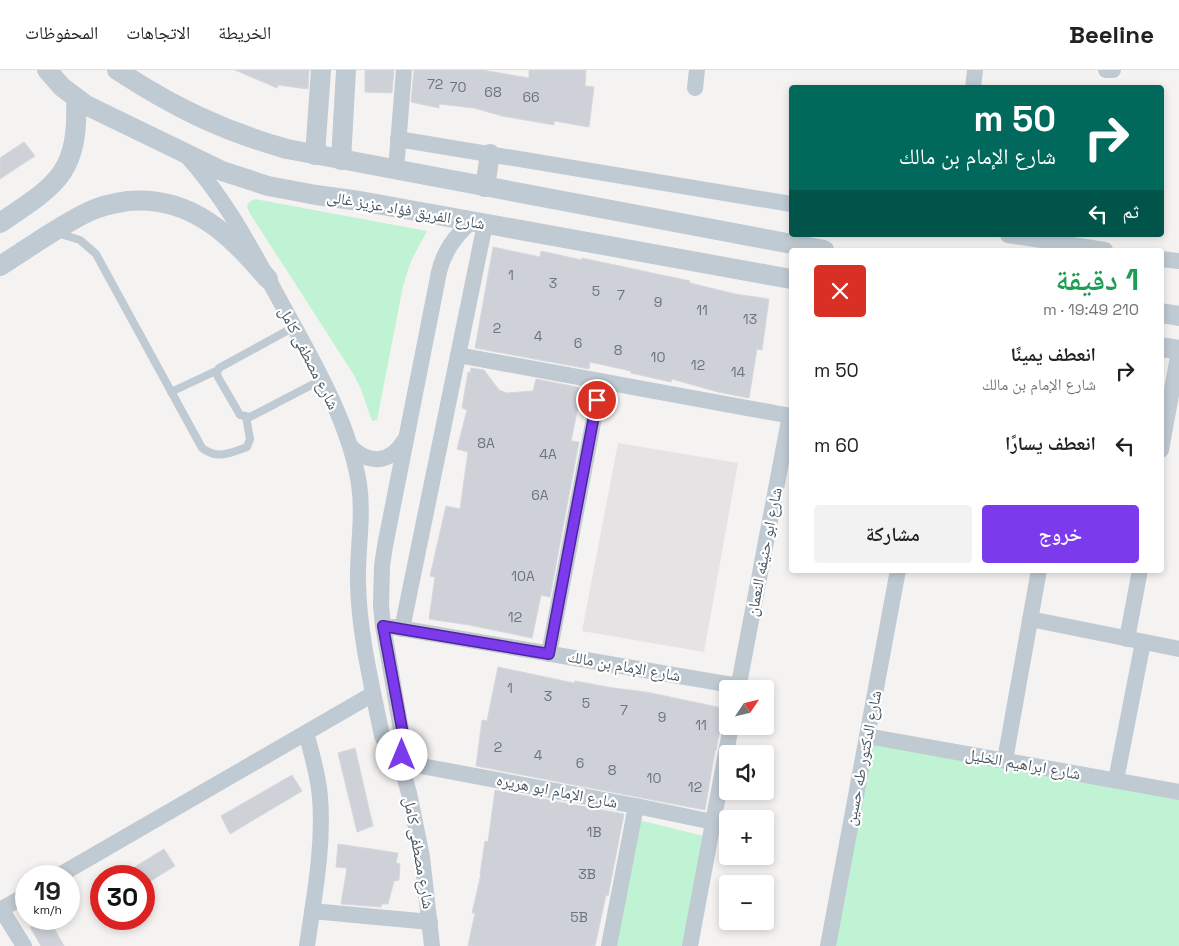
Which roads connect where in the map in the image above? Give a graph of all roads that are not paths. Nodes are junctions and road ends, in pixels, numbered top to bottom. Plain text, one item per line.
1 (47, 70) edge
2 (117, 70) edge
3 (321, 70) edge
4 (346, 70) edge
5 (404, 70) edge
6 (697, 70) edge
7 (975, 70) edge
8 (1106, 70) edge
9 (1112, 70) edge
10 (973, 85) edge
11 (695, 88) dead end
12 (76, 98) junction
13 (398, 139) junction
14 (183, 152) junction
15 (490, 154) junction
16 (315, 155) junction
17 (341, 160) junction
18 (396, 170) junction
19 (485, 187) junction
20 (789, 204) edge
21 (478, 222) junction
22 (0, 223) edge
23 (53, 233) junction
24 (784, 236) edge
25 (1021, 237) edge
26 (818, 248) edge
27 (1092, 248) edge
28 (1164, 259) edge
29 (1179, 261) edge
30 (0, 266) edge
31 (268, 279) junction
32 (789, 279) edge
33 (1164, 314) edge
34 (1179, 316) edge
35 (294, 327) junction
36 (1164, 348) edge
37 (1179, 350) edge
38 (458, 354) junction
39 (218, 370) junction
40 (323, 379) junction
41 (601, 381) junction
42 (171, 392) junction
43 (789, 416) edge
44 (246, 418) junction
45 (789, 421) edge
46 (1164, 433) edge
47 (404, 440) junction
48 (351, 447) junction
49 (897, 573) edge
50 (1038, 573) edge
51 (1140, 573) edge
52 (1030, 619) junction
53 (361, 621) junction
54 (383, 626) junction
55 (402, 629) junction
56 (1135, 640) junction
57 (1179, 649) edge
58 (549, 654) junction
59 (739, 680) edge
60 (719, 684) edge
61 (373, 694) junction
62 (306, 733) junction
63 (729, 735) edge
64 (867, 736) junction
65 (1005, 760) junction
66 (400, 762) junction
67 (1116, 780) junction
68 (1179, 792) edge
69 (636, 806) junction
70 (713, 822) junction
71 (77, 865) edge
72 (15, 901) edge
73 (0, 910) edge
74 (312, 911) junction
75 (430, 922) junction
76 (24, 946) edge
77 (307, 946) edge
78 (432, 946) edge
79 (609, 946) edge
80 (690, 946) edge
81 (828, 946) edge

1 - 12 street, شارع الفريق فؤاد عزيز غالى
2 - 16 street
3 - 16 street
4 - 17 street
5 - 13 street
6 - 11 street
7 - 10 street
8 - 9 street
12 - 14 street, شارع الفريق فؤاد عزيز غالى
12 - 22 street
13 - 15 street
13 - 18 street
14 - 21 street, شارع الفريق فؤاد عزيز غالى
14 - 31 street, شارع مصطفى كامل
15 - 19 street
15 - 20 street
16 - 17 street
17 - 18 street
18 - 19 street
19 - 24 street
21 - 32 street, شارع الفريق فؤاد عزيز غالى
21 - 38 street
21 - 47 street, شارع مصطفى كامل
23 - 30 street
23 - 31 street
23 - 42 lane
24 - 26 street
25 - 27 street
28 - 29 street
31 - 35 street, شارع مصطفى كامل
33 - 34 street
35 - 39 lane
35 - 40 street, شارع مصطفى كامل
36 - 37 street
37 - 46 street
38 - 41 street
38 - 55 street
39 - 42 lane
39 - 44 lane
40 - 44 lane
40 - 48 street, شارع مصطفى كامل
41 - 43 street
41 - 58 street
42 - 44 lane
45 - 59 street, شارع ابو حنيفه النعمان
47 - 48 street
47 - 54 street, شارع مصطفى كامل
48 - 53 street, شارع مصطفى كامل
49 - 64 street, شارع الدكتور طه حسين
50 - 52 street
51 - 56 street
52 - 56 street
52 - 65 street
53 - 54 street, شارع الإمام بن مالك
53 - 61 street, شارع مصطفى كامل
54 - 55 street, شارع الإمام بن مالك
54 - 66 street, شارع مصطفى كامل
55 - 58 street, شارع الإمام بن مالك
56 - 57 street
56 - 67 street
58 - 60 street, شارع الإمام بن مالك
61 - 62 street
61 - 66 street, شارع مصطفى كامل
62 - 71 street
62 - 74 street
63 - 70 street
64 - 65 street, شارع ابراهيم الخليل
64 - 81 street, شارع الدكتور طه حسين
65 - 67 street, شارع ابراهيم الخليل
66 - 69 street, شارع الإمام ابو هريره
66 - 75 street, شارع مصطفى كامل
67 - 68 street, شارع ابراهيم الخليل
69 - 70 street, شارع الإمام ابو هريره
69 - 79 street
70 - 80 street
72 - 73 street
73 - 76 street
74 - 75 street
74 - 77 street
75 - 78 street, شارع مصطفى كامل

